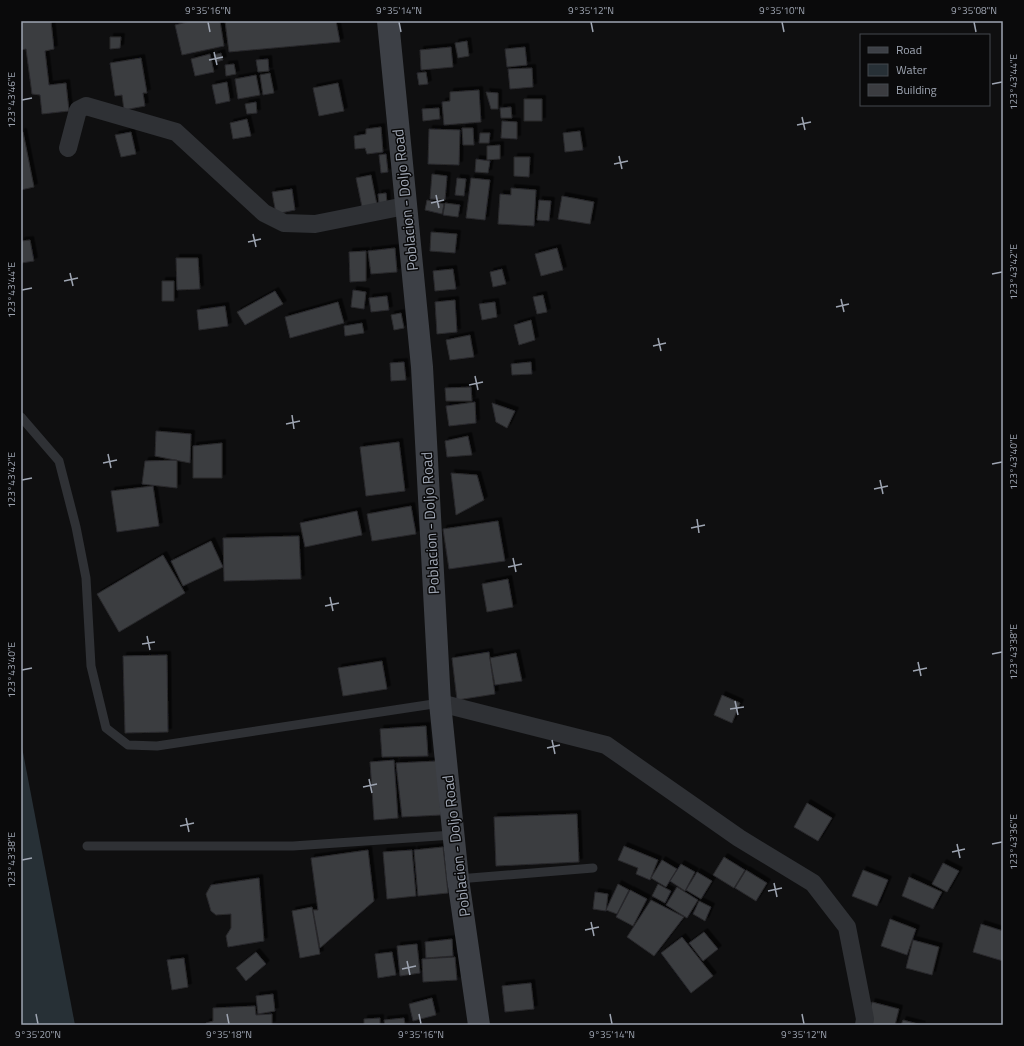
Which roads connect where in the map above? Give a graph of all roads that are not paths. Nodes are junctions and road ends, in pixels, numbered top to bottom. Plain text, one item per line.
1 (388, 21) edge
2 (68, 148) dead end
3 (406, 206) junction
4 (21, 417) edge
5 (440, 703) junction
6 (453, 835) junction
7 (87, 846) dead end
8 (593, 868) dead end
9 (458, 880) junction
10 (479, 1025) edge
11 (864, 1025) edge

1 - 3 street, Poblacion - Doljo Road
2 - 3 street
3 - 5 street, Poblacion - Doljo Road
4 - 5 lane
5 - 6 street, Poblacion - Doljo Road
5 - 11 street
6 - 7 lane
6 - 9 street, Poblacion - Doljo Road
8 - 9 lane
9 - 10 street, Poblacion - Doljo Road

